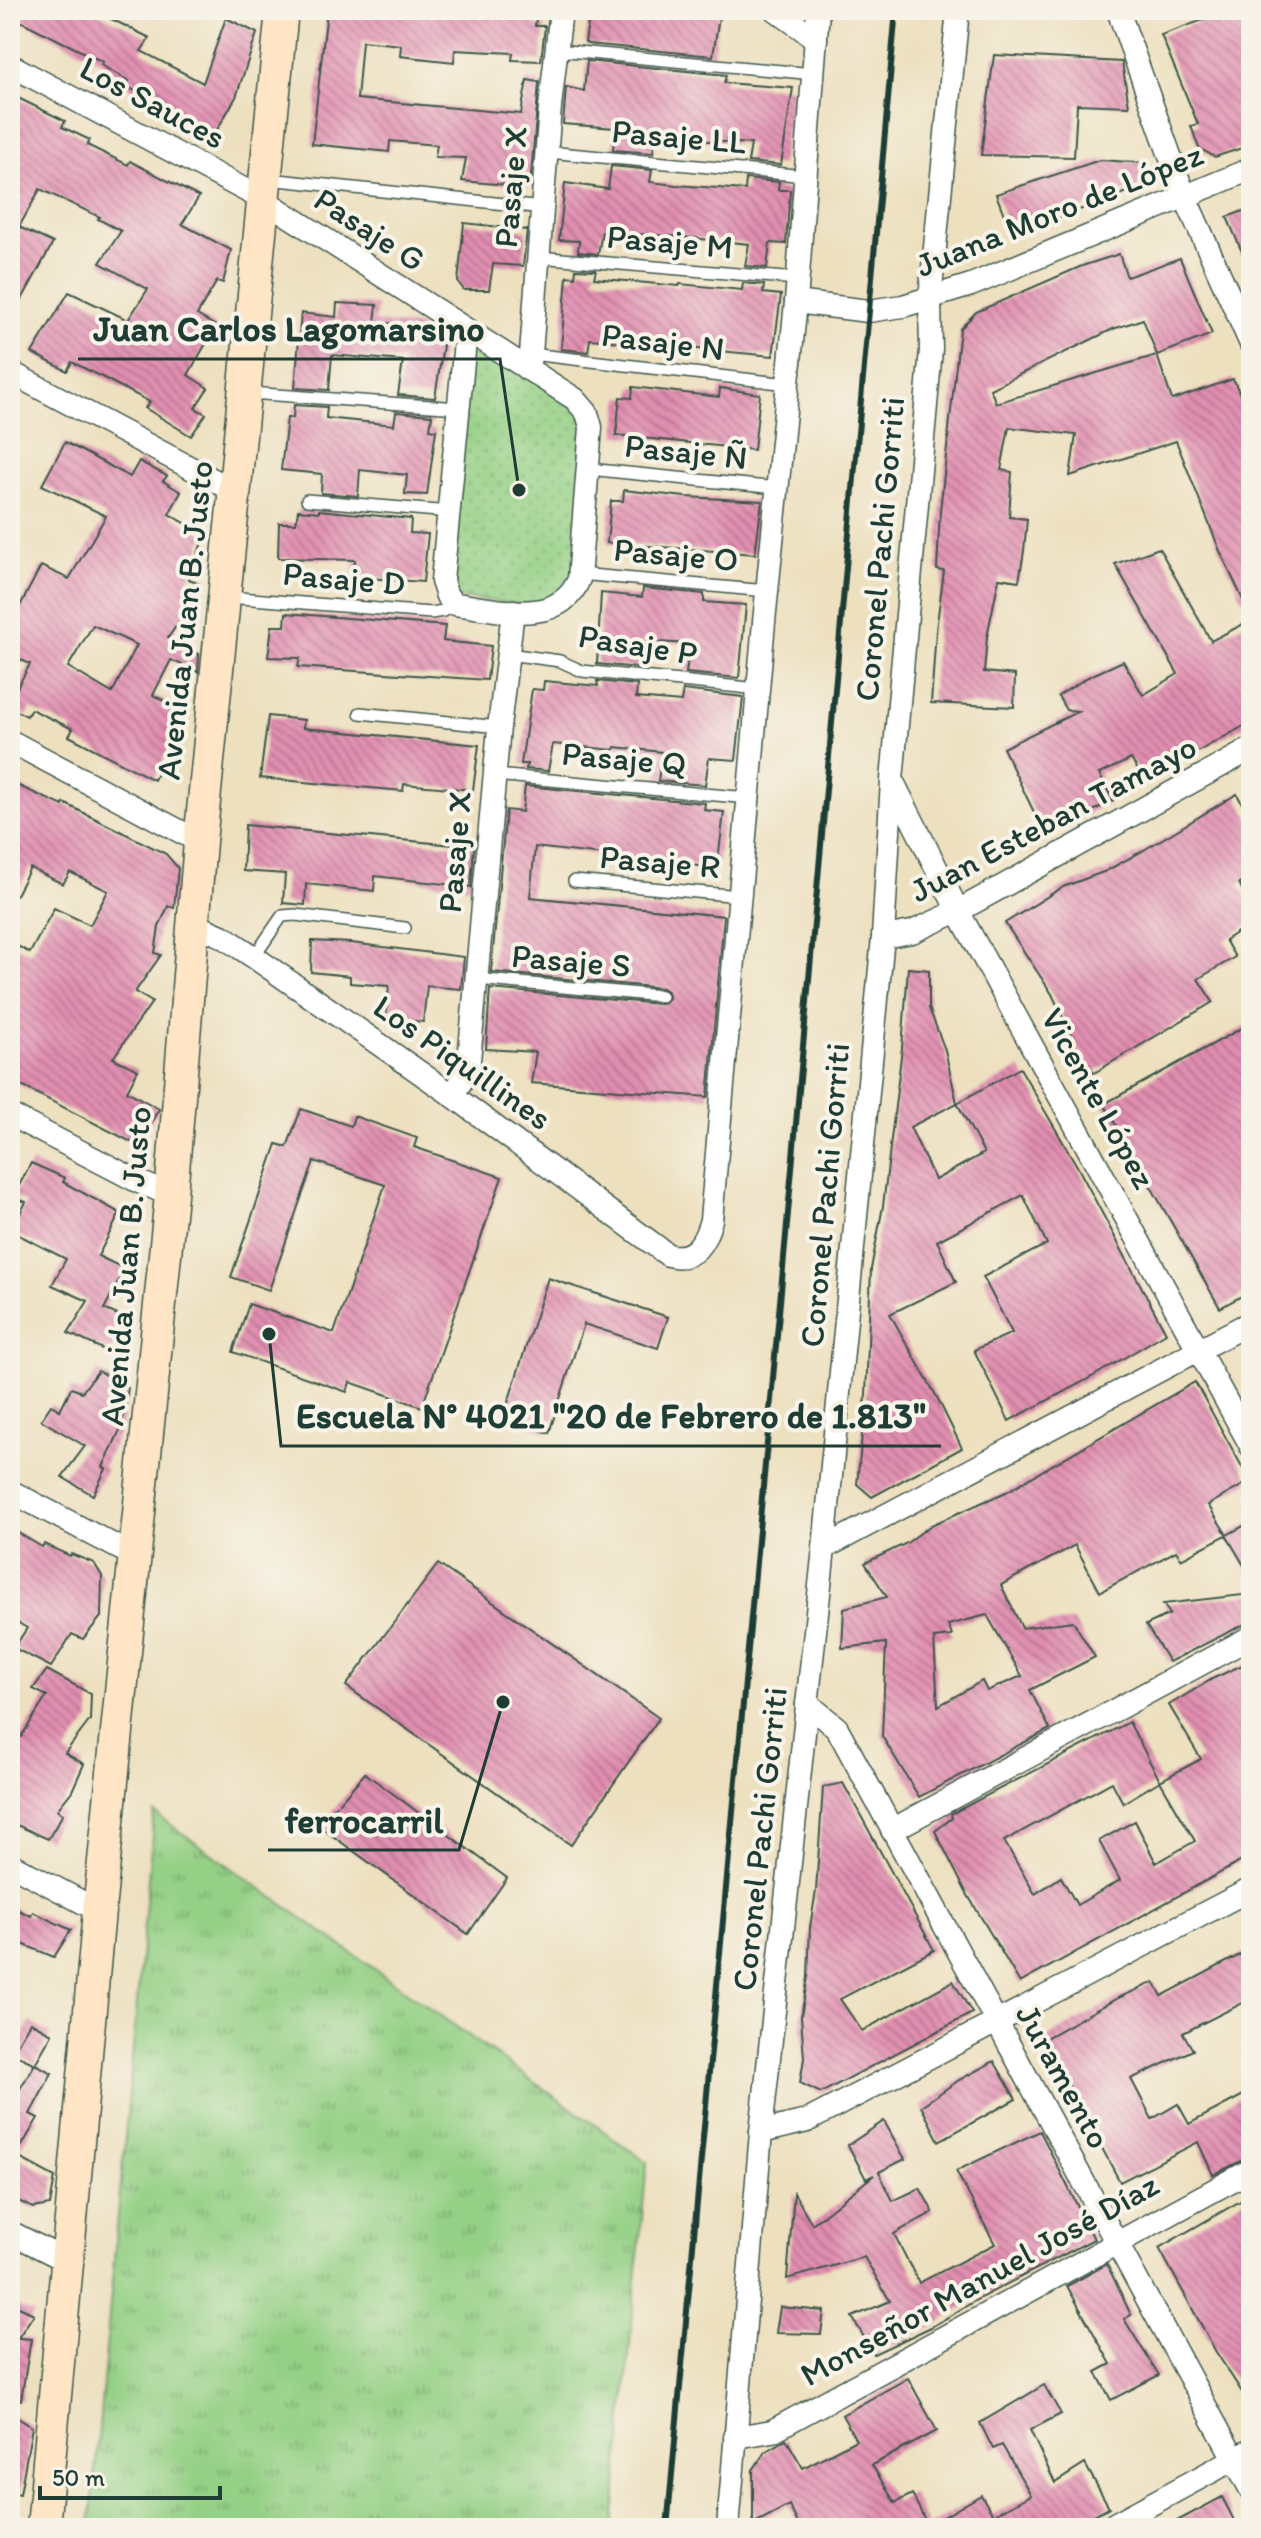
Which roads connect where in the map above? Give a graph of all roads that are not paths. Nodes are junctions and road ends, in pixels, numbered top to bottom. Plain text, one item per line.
1 (282, 10) edge
2 (561, 10) edge
3 (776, 10) edge
4 (818, 10) edge
5 (958, 10) edge
6 (1118, 10) edge
7 (816, 39) junction
8 (557, 50) junction
9 (10, 65) edge
10 (814, 74) junction
11 (548, 152) junction
12 (1251, 169) edge
13 (806, 176) junction
14 (265, 189) junction
15 (1184, 195) junction
16 (543, 208) junction
17 (538, 257) junction
18 (796, 291) junction
19 (930, 299) junction
20 (466, 331) junction
21 (1251, 344) edge
22 (529, 361) junction
23 (10, 372) edge
24 (788, 384) junction
25 (245, 392) junction
26 (460, 408) junction
27 (588, 469) junction
28 (777, 488) junction
29 (236, 492) junction
30 (307, 500) dead end
31 (450, 512) junction
32 (579, 574) junction
33 (767, 591) junction
34 (226, 597) junction
35 (455, 604) junction
36 (513, 611) junction
37 (508, 654) junction
38 (759, 689) junction
39 (360, 713) dead end
40 (499, 727) junction
41 (10, 741) edge
42 (1251, 749) edge
43 (495, 775) junction
44 (892, 780) junction
45 (749, 798) junction
46 (200, 842) junction
47 (574, 881) dead end
48 (740, 896) junction
49 (958, 911) junction
50 (194, 924) junction
51 (405, 928) dead end
52 (883, 937) junction
53 (254, 957) junction
54 (476, 979) junction
55 (661, 996) dead end
56 (452, 1095) junction
57 (10, 1115) edge
58 (171, 1195) junction
59 (1251, 1322) edge
60 (1199, 1350) junction
61 (1251, 1446) edge
62 (10, 1491) edge
63 (824, 1548) junction
64 (136, 1557) junction
65 (1251, 1637) edge
66 (807, 1703) junction
67 (892, 1830) junction
68 (10, 1864) edge
69 (1251, 1889) edge
70 (99, 1911) junction
71 (997, 2023) junction
72 (761, 2132) junction
73 (1251, 2170) edge
74 (10, 2232) edge
75 (1117, 2243) junction
76 (67, 2261) junction
77 (735, 2437) junction
78 (1242, 2454) edge
79 (1251, 2490) edge
80 (43, 2528) edge
81 (728, 2528) edge
82 (1107, 2528) edge

1 - 14 street, Avenida Juan B. Justo
2 - 8 street, Pasaje X
3 - 7 street
4 - 7 street
5 - 19 street, Coronel Pachi Gorriti
6 - 15 street
7 - 10 street
8 - 10 lane
8 - 11 street, Pasaje X
9 - 14 street, Los Sauces
10 - 13 street
11 - 13 lane, Pasaje LL
11 - 16 street, Pasaje X
12 - 15 street, Juana Moro de López
13 - 18 street
14 - 16 lane
14 - 20 street, Pasaje G
14 - 25 street, Avenida Juan B. Justo
15 - 19 street, Juana Moro de López
15 - 21 street
16 - 17 street, Pasaje X
17 - 18 lane, Pasaje M
17 - 22 street, Pasaje X
18 - 19 street, Juana Moro de López
18 - 24 street
19 - 44 street, Coronel Pachi Gorriti
20 - 22 street, Pasaje G
20 - 26 street
22 - 24 lane, Pasaje N
22 - 27 street, Pasaje G
23 - 29 street
24 - 28 street
25 - 26 lane
25 - 29 street, Avenida Juan B. Justo
26 - 31 street
27 - 28 lane, Pasaje Ñ
27 - 32 street
28 - 33 street
29 - 34 street, Avenida Juan B. Justo
30 - 31 lane
31 - 35 street
32 - 33 lane, Pasaje O
32 - 36 street
33 - 38 street
34 - 35 lane, Pasaje D
34 - 46 street, Avenida Juan B. Justo
35 - 36 street
36 - 37 street, Pasaje X
37 - 38 lane, Pasaje P
37 - 40 street, Pasaje X
38 - 45 street
39 - 40 lane
40 - 43 street, Pasaje X
41 - 46 street
42 - 49 street, Juan Esteban Tamayo
43 - 45 lane, Pasaje Q
43 - 54 street, Pasaje X
44 - 49 street, Vicente López
44 - 52 street, Coronel Pachi Gorriti
45 - 48 street
46 - 50 street, Avenida Juan B. Justo
47 - 48 lane, Pasaje R
48 - 56 street, Los Piquillines
49 - 52 street, Juan Esteban Tamayo
49 - 60 street, Vicente López
50 - 53 street, Los Piquillines
50 - 58 street, Avenida Juan B. Justo
51 - 53 lane
52 - 63 street, Coronel Pachi Gorriti
53 - 56 street, Los Piquillines
54 - 55 lane, Pasaje S
54 - 56 street, Pasaje X
57 - 58 street
58 - 64 street, Avenida Juan B. Justo
59 - 60 street
60 - 61 street, Vicente López
60 - 63 street
62 - 64 street
63 - 66 street, Coronel Pachi Gorriti
64 - 70 street, Avenida Juan B. Justo
65 - 67 street
66 - 67 street, Juramento
66 - 72 street, Coronel Pachi Gorriti
67 - 71 street, Juramento
68 - 70 street
69 - 71 street
70 - 76 street, Avenida Juan B. Justo
71 - 72 street
71 - 75 street, Juramento
72 - 77 street, Coronel Pachi Gorriti
73 - 75 street, Monseñor Manuel José Díaz
74 - 76 street
75 - 77 street, Monseñor Manuel José Díaz
75 - 78 street, Juramento
76 - 80 street, Avenida Juan B. Justo
77 - 81 street, Coronel Pachi Gorriti
78 - 79 street, Juramento
78 - 82 street

